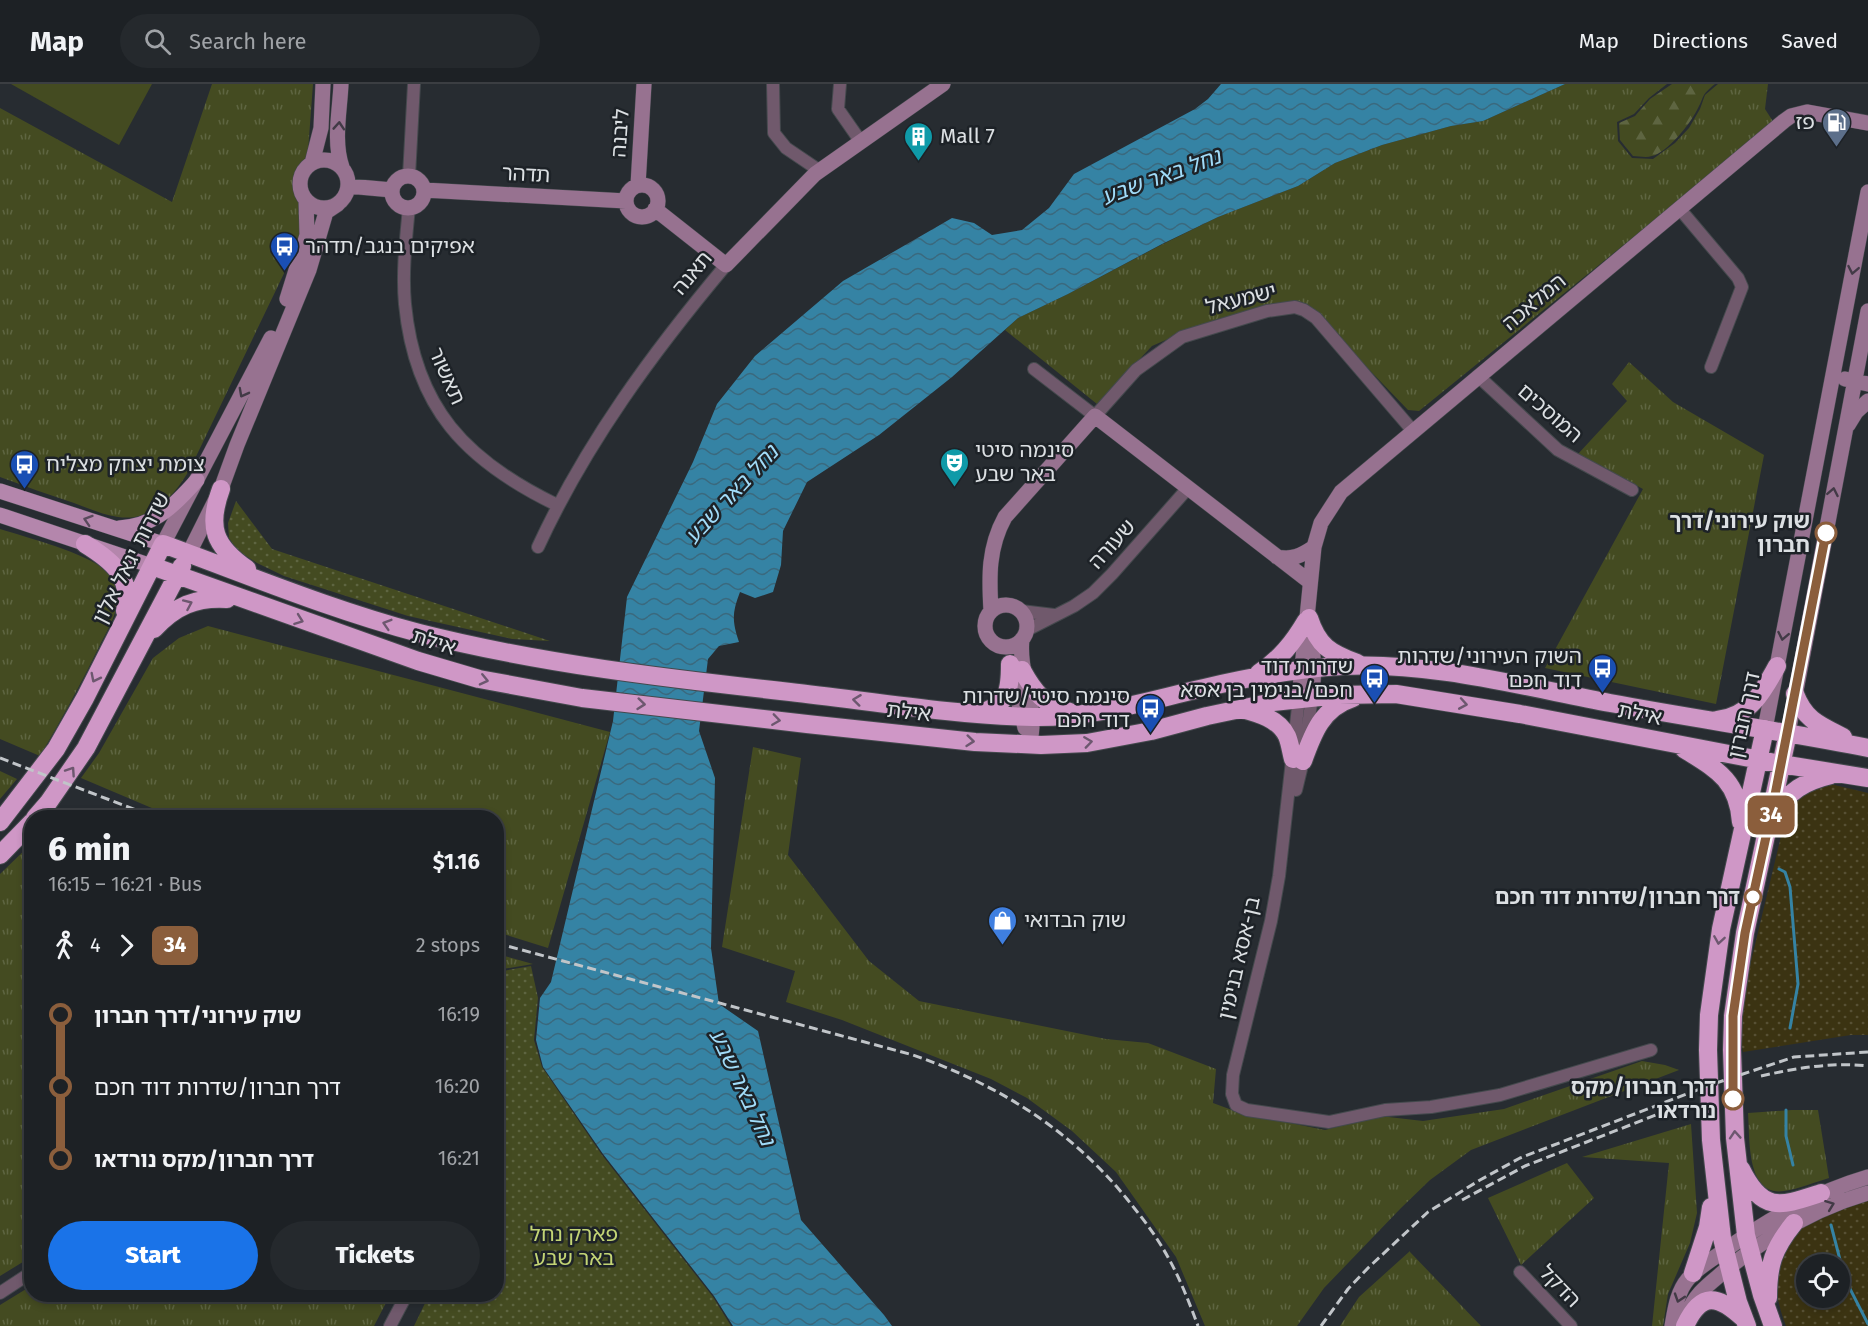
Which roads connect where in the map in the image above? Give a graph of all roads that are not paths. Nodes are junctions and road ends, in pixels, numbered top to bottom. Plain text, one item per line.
1 (323, 84) edge
2 (341, 84) edge
3 (414, 84) edge
4 (644, 84) edge
5 (773, 84) edge
6 (840, 84) edge
7 (943, 84) edge
8 (1866, 121) edge
9 (861, 142) junction
10 (312, 163) junction
11 (342, 167) junction
12 (820, 171) junction
13 (409, 176) junction
14 (638, 185) junction
15 (348, 186) junction
16 (392, 190) junction
17 (424, 190) junction
18 (1868, 192) edge
19 (306, 200) junction
20 (626, 201) junction
21 (338, 204) junction
22 (409, 207) junction
23 (1679, 208) junction
24 (655, 209) junction
25 (726, 265) junction
26 (1868, 311) edge
27 (1864, 335) junction
28 (1868, 354) edge
29 (1711, 367) dead end
30 (1034, 369) dead end
31 (1478, 376) junction
32 (1833, 377) junction
33 (1861, 382) edge
34 (1868, 401) edge
35 (1095, 416) junction
36 (1846, 427) junction
37 (1413, 431) junction
38 (198, 480) junction
39 (221, 489) junction
40 (0, 490) edge
41 (1632, 490) dead end
42 (1185, 491) junction
43 (557, 505) junction
44 (0, 515) edge
45 (113, 528) junction
46 (85, 544) junction
47 (163, 544) junction
48 (538, 547) dead end
49 (1314, 547) junction
50 (189, 553) junction
51 (1277, 557) junction
52 (990, 560) junction
53 (152, 566) junction
54 (177, 576) junction
55 (272, 584) junction
56 (244, 600) junction
57 (1308, 604) junction
58 (1015, 608) junction
59 (991, 611) junction
60 (1056, 615) junction
61 (122, 626) junction
62 (1024, 634) junction
63 (144, 639) junction
64 (1000, 646) junction
65 (1364, 665) junction
66 (1777, 666) junction
67 (1016, 667) junction
68 (1308, 669) junction
69 (1252, 677) junction
70 (1364, 694) junction
71 (1795, 694) junction
72 (1305, 698) junction
73 (1240, 709) junction
74 (978, 713) junction
75 (1084, 715) junction
76 (1027, 716) junction
77 (1701, 719) junction
78 (1765, 729) junction
79 (1788, 733) junction
80 (1674, 744) junction
81 (1030, 745) junction
82 (1866, 747) edge
83 (1298, 760) junction
84 (1758, 760) junction
85 (1781, 764) junction
86 (1840, 773) junction
87 (1868, 778) edge
88 (42, 810) edge
89 (0, 822) edge
90 (1768, 827) junction
91 (24, 830) edge
92 (1741, 836) junction
93 (0, 855) edge
94 (1651, 1050) dead end
95 (1737, 1161) junction
96 (1868, 1177) edge
97 (1714, 1181) junction
98 (1821, 1193) junction
99 (1868, 1193) edge
100 (1794, 1223) junction
101 (1748, 1243) junction
102 (1727, 1259) junction
103 (1520, 1272) dead end
104 (1693, 1273) junction
105 (24, 1277) edge
106 (0, 1293) edge
107 (404, 1302) edge
108 (1770, 1319) edge
109 (1745, 1323) edge
110 (390, 1326) edge
111 (1571, 1326) edge
112 (1672, 1326) edge
113 (1684, 1326) edge

1 - 10 street
11 -> 2 street
3 - 13 street
4 - 14 street, ליבנה
5 - 12 street
6 - 9 street
7 - 9 street, תאנה
8 - 23 street, המלאכה
9 - 12 street, תאנה
10 - 11 street
10 - 19 street
11 - 15 street
12 - 25 street, תאנה
13 - 16 street
13 - 17 street
14 - 20 street
14 - 24 street
15 - 16 street
15 - 21 street
16 - 22 street
17 - 20 street, תדהר
17 - 22 street
18 -> 32 street, דרך חברון
19 - 21 street
19 -> 38 street, שדרות יגאל אלון
20 - 24 street
21 - 39 street
22 - 43 street, תאשור
23 - 29 street
23 - 31 street, המלאכה
24 - 25 street
25 - 43 street, תאנה
26 - 27 street
27 - 28 street
27 - 33 street
30 - 35 street
31 - 37 street, המלאכה
31 - 41 street, המוסכים
32 - 33 street
32 -> 66 street, דרך חברון
33 - 36 street
34 - 36 street
35 - 37 street, ישמעאל
35 - 42 street
35 - 52 street
71 -> 36 street
37 - 49 street, המלאכה
38 - 45 main road
38 - 47 street, שדרות יגאל אלון
39 - 50 street
39 - 55 highway
45 -> 40 main road, אילת
42 - 51 street
42 - 57 street
42 - 60 street, שעורה
43 - 48 street, תאנה
44 - 46 main road, אילת
45 - 47 main road, אילת
46 - 53 main road, אילת
46 - 61 highway
47 - 50 highway, אילת
47 - 53 highway, שדרות יגאל אלון
49 - 51 street
49 - 57 street, המלאכה
50 - 54 highway
50 - 55 highway, אילת
51 - 57 street
52 - 58 street
52 - 59 street
53 - 54 highway, אילת
53 - 61 highway, שדרות יגאל אלון
54 - 56 highway, אילת
54 - 63 highway
74 -> 55 highway, אילת
63 -> 56 highway
56 -> 81 highway, אילת
57 - 65 highway
57 - 68 street, המלאכה
57 - 69 highway
58 - 59 street
58 - 60 street
58 - 62 street
59 - 64 street
60 - 62 street, שעורה
61 -> 89 highway, שדרות יגאל אלון
62 - 64 street
62 - 67 street
88 -> 63 highway
64 - 67 street
65 - 68 highway, אילת
65 - 77 highway, אילת
66 - 77 highway
66 - 78 street, דרך חברון
67 - 74 highway
67 - 75 highway
67 - 76 street
68 - 69 highway, אילת
68 - 72 street, בן-אסא בנימין
69 - 75 highway, אילת
70 - 72 highway, אילת
70 -> 80 highway, אילת
70 - 83 highway
71 - 79 street
71 - 82 highway
72 - 73 highway, אילת
72 - 83 street, בן-אסא בנימין
81 -> 73 highway, אילת
73 - 83 highway
74 - 76 highway, אילת
75 - 76 highway, אילת
76 - 81 street
77 - 78 highway, אילת
78 - 79 highway, אילת
78 - 84 highway, דרך חברון
79 - 82 highway, אילת
79 - 85 highway
80 - 84 highway, אילת
80 - 92 highway
83 - 94 street, בן-אסא בנימין
84 - 85 highway, אילת
84 - 92 highway, דרך חברון
85 - 86 highway, אילת
85 - 90 highway
86 - 87 highway, אילת
86 - 90 highway
95 -> 90 highway
91 - 93 highway
92 -> 97 highway, דרך חברון
95 - 98 highway
95 - 101 highway
96 - 98 street
97 - 102 highway, דרך חברון
97 - 104 highway
98 - 101 street
100 -> 99 street
100 - 101 street
100 - 108 highway
101 - 102 street
101 - 108 highway
102 - 104 street
102 - 109 highway, דרך חברון
102 - 113 street
103 - 111 street, הדקל
104 -> 112 street
105 - 106 street
107 - 110 street
109 - 113 highway

